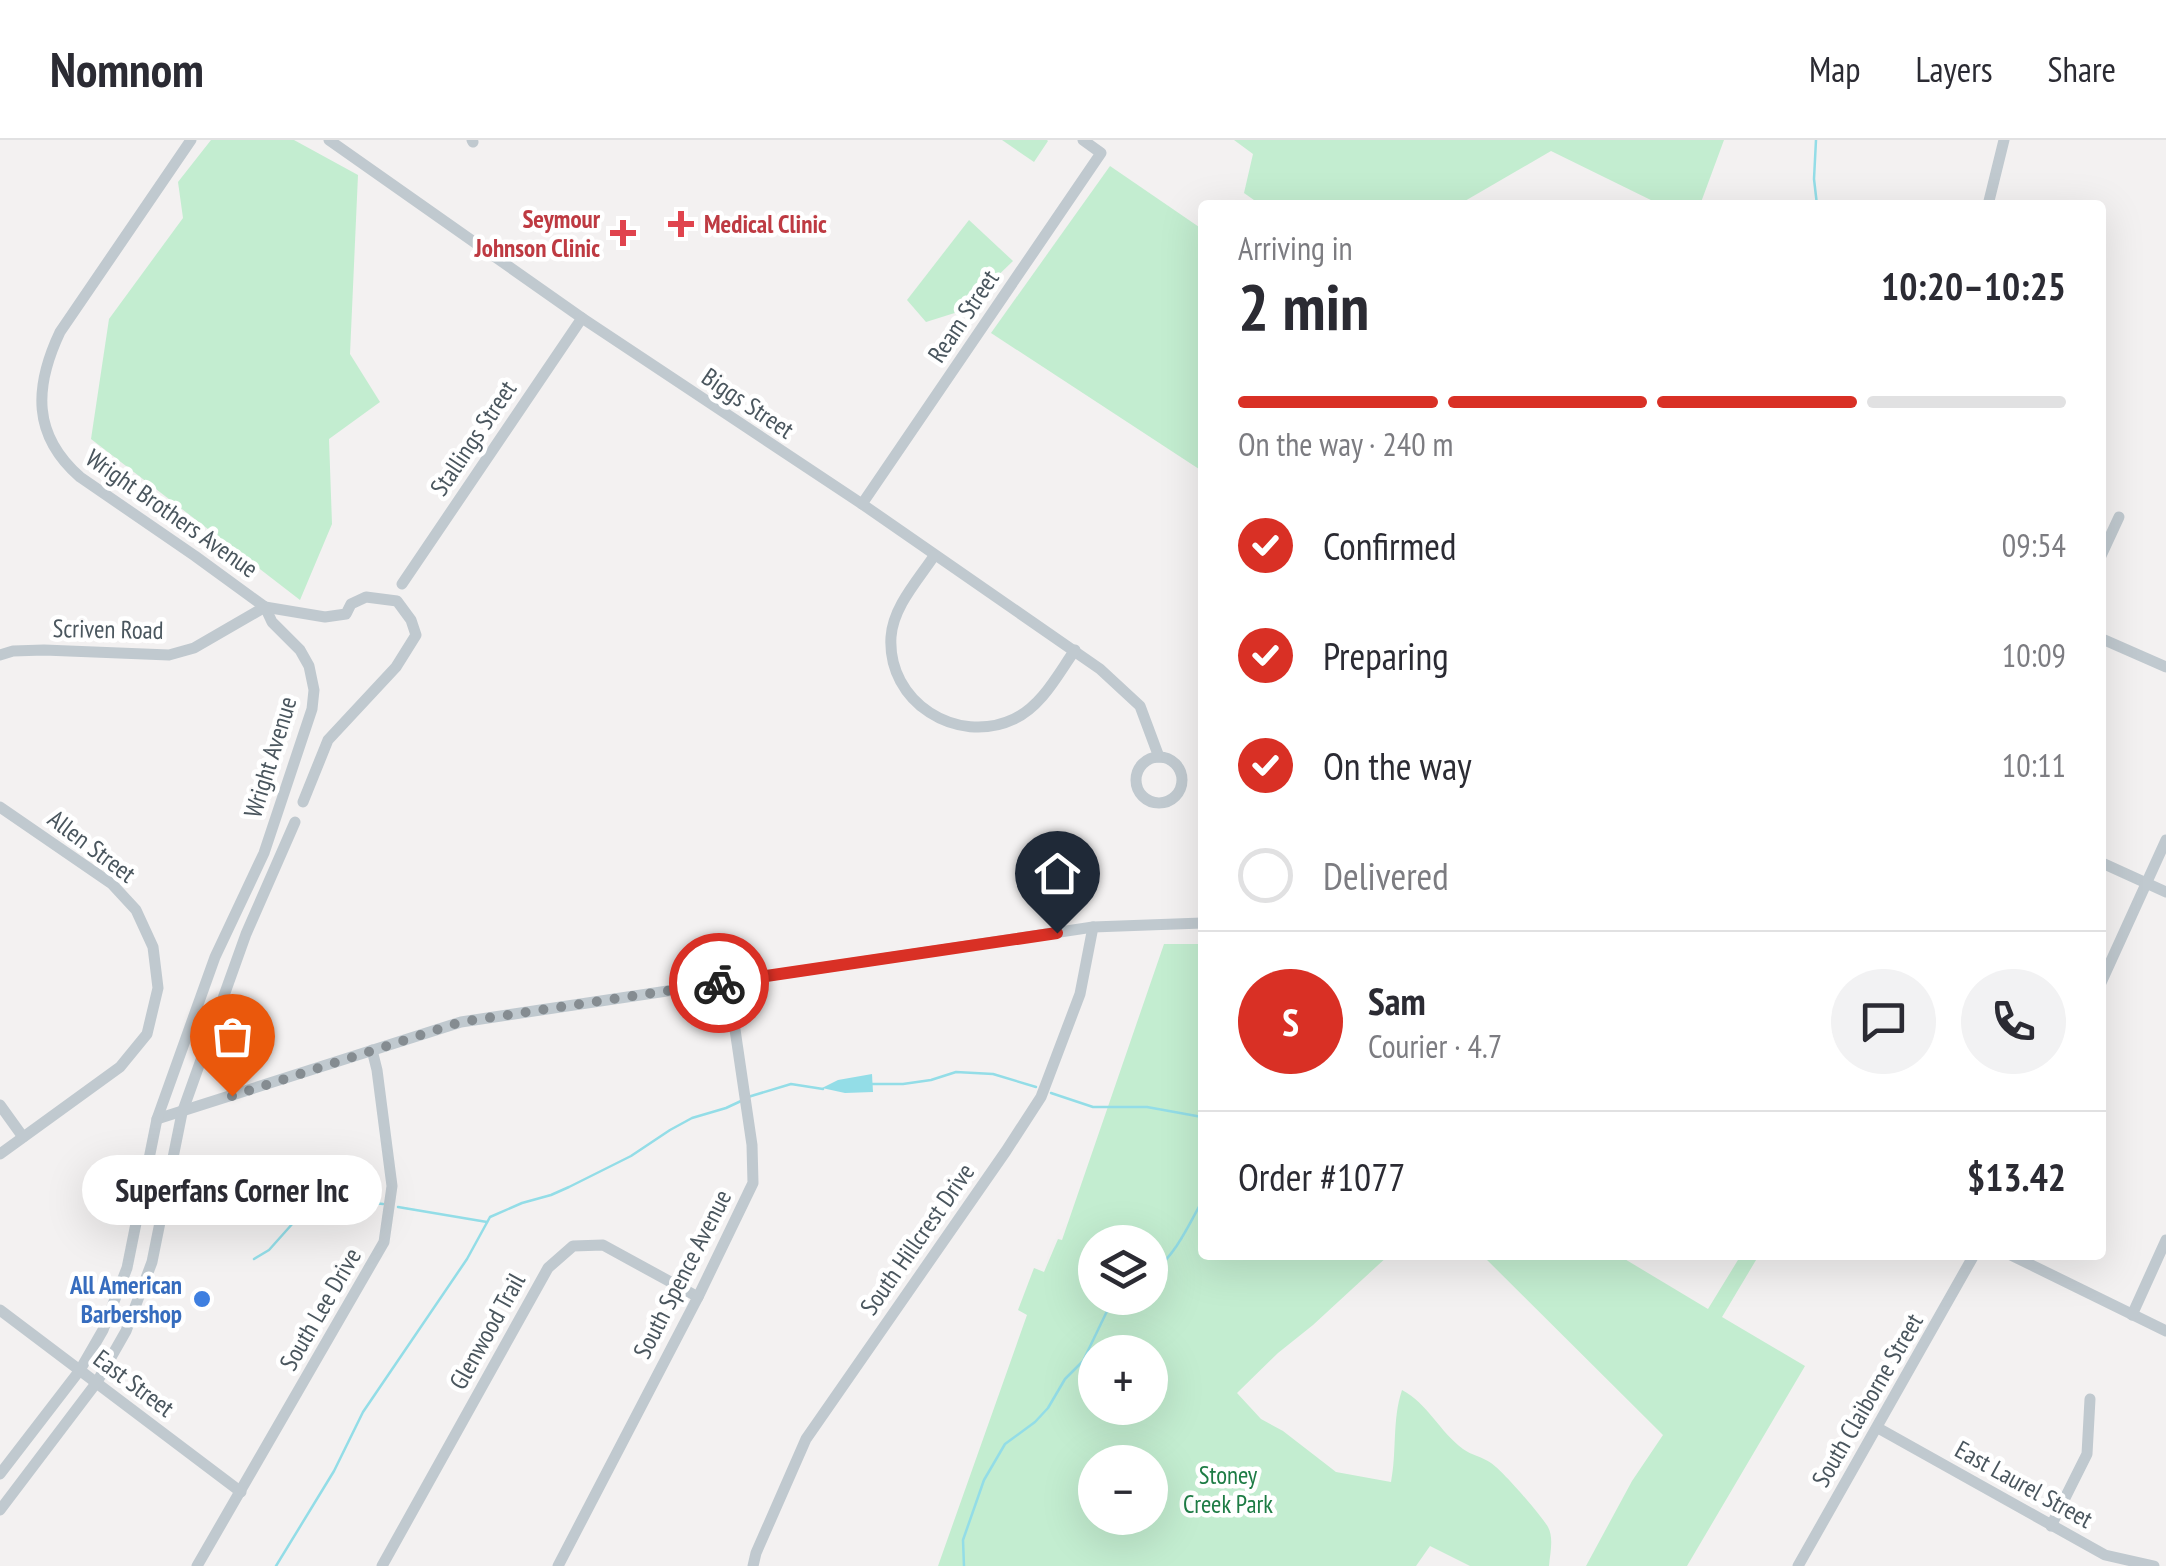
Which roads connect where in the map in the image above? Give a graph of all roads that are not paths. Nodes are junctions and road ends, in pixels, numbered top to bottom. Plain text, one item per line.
1 (191, 140) edge
2 (329, 140) edge
3 (1083, 140) edge
4 (2004, 140) edge
5 (1989, 200) edge
6 (582, 318) junction
7 (862, 504) junction
8 (2119, 516) dead end
9 (2106, 545) edge
10 (934, 556) junction
11 (402, 584) dead end
12 (265, 607) junction
13 (2106, 641) edge
14 (1075, 650) junction
15 (0, 655) edge
16 (2166, 667) edge
17 (1159, 757) junction
18 (304, 802) dead end
19 (0, 807) edge
20 (295, 822) dead end
21 (2166, 840) edge
22 (2106, 865) edge
23 (2146, 884) junction
24 (2166, 892) edge
25 (1198, 924) edge
26 (1093, 927) junction
27 (2106, 972) edge
28 (728, 982) junction
29 (372, 1050) junction
30 (0, 1106) edge
31 (182, 1113) junction
32 (157, 1120) junction
33 (23, 1137) junction
34 (0, 1154) edge
35 (2166, 1240) edge
36 (1971, 1260) edge
37 (2021, 1260) edge
38 (698, 1296) junction
39 (0, 1310) edge
40 (2132, 1315) junction
41 (2166, 1331) edge
42 (80, 1370) junction
43 (98, 1382) junction
44 (2090, 1399) dead end
45 (1878, 1428) junction
46 (0, 1474) edge
47 (241, 1492) junction
48 (0, 1510) edge
49 (2050, 1526) junction
50 (197, 1566) edge
51 (382, 1566) edge
52 (558, 1566) edge
53 (753, 1566) edge
54 (1798, 1566) edge
55 (2154, 1566) edge

1 - 12 street, Wright Brothers Avenue
2 - 6 street, Biggs Street
3 - 7 street, Ream Street
4 - 5 street
6 - 7 street, Biggs Street
6 - 11 street, Stallings Street
7 - 10 street, Biggs Street
8 - 9 street
10 - 14 street, Biggs Street
10 - 14 street
12 - 15 street, Scriven Road
12 - 18 street, Wright Avenue
12 - 32 street, Wright Avenue
13 - 16 street
14 - 17 street, Biggs Street
17 - 17 street
19 - 33 street, Allen Street
20 - 31 street, Wright Avenue
21 - 23 street
22 - 23 street
23 - 24 street
23 - 27 street
25 - 26 street
26 - 28 street
26 - 53 street, South Hillcrest Drive
28 - 29 street
28 - 38 street, South Spence Avenue
29 - 31 street
29 - 47 street, South Lee Drive
30 - 33 street
31 - 32 street
31 - 43 street, Wright Avenue
32 - 42 street, Wright Avenue
33 - 34 street
35 - 40 street
36 - 45 street, South Claiborne Street
37 - 40 street
38 - 51 street, Glenwood Trail
38 - 52 street, South Spence Avenue
39 - 42 street, East Street
40 - 41 street
42 - 43 street, East Street
42 - 46 street, Wright Avenue
43 - 47 street, East Street
43 - 48 street, Wright Avenue
44 - 49 street
45 - 49 street, East Laurel Street
45 - 54 street, South Claiborne Street
47 - 50 street, South Lee Drive
49 - 55 street, East Laurel Street

